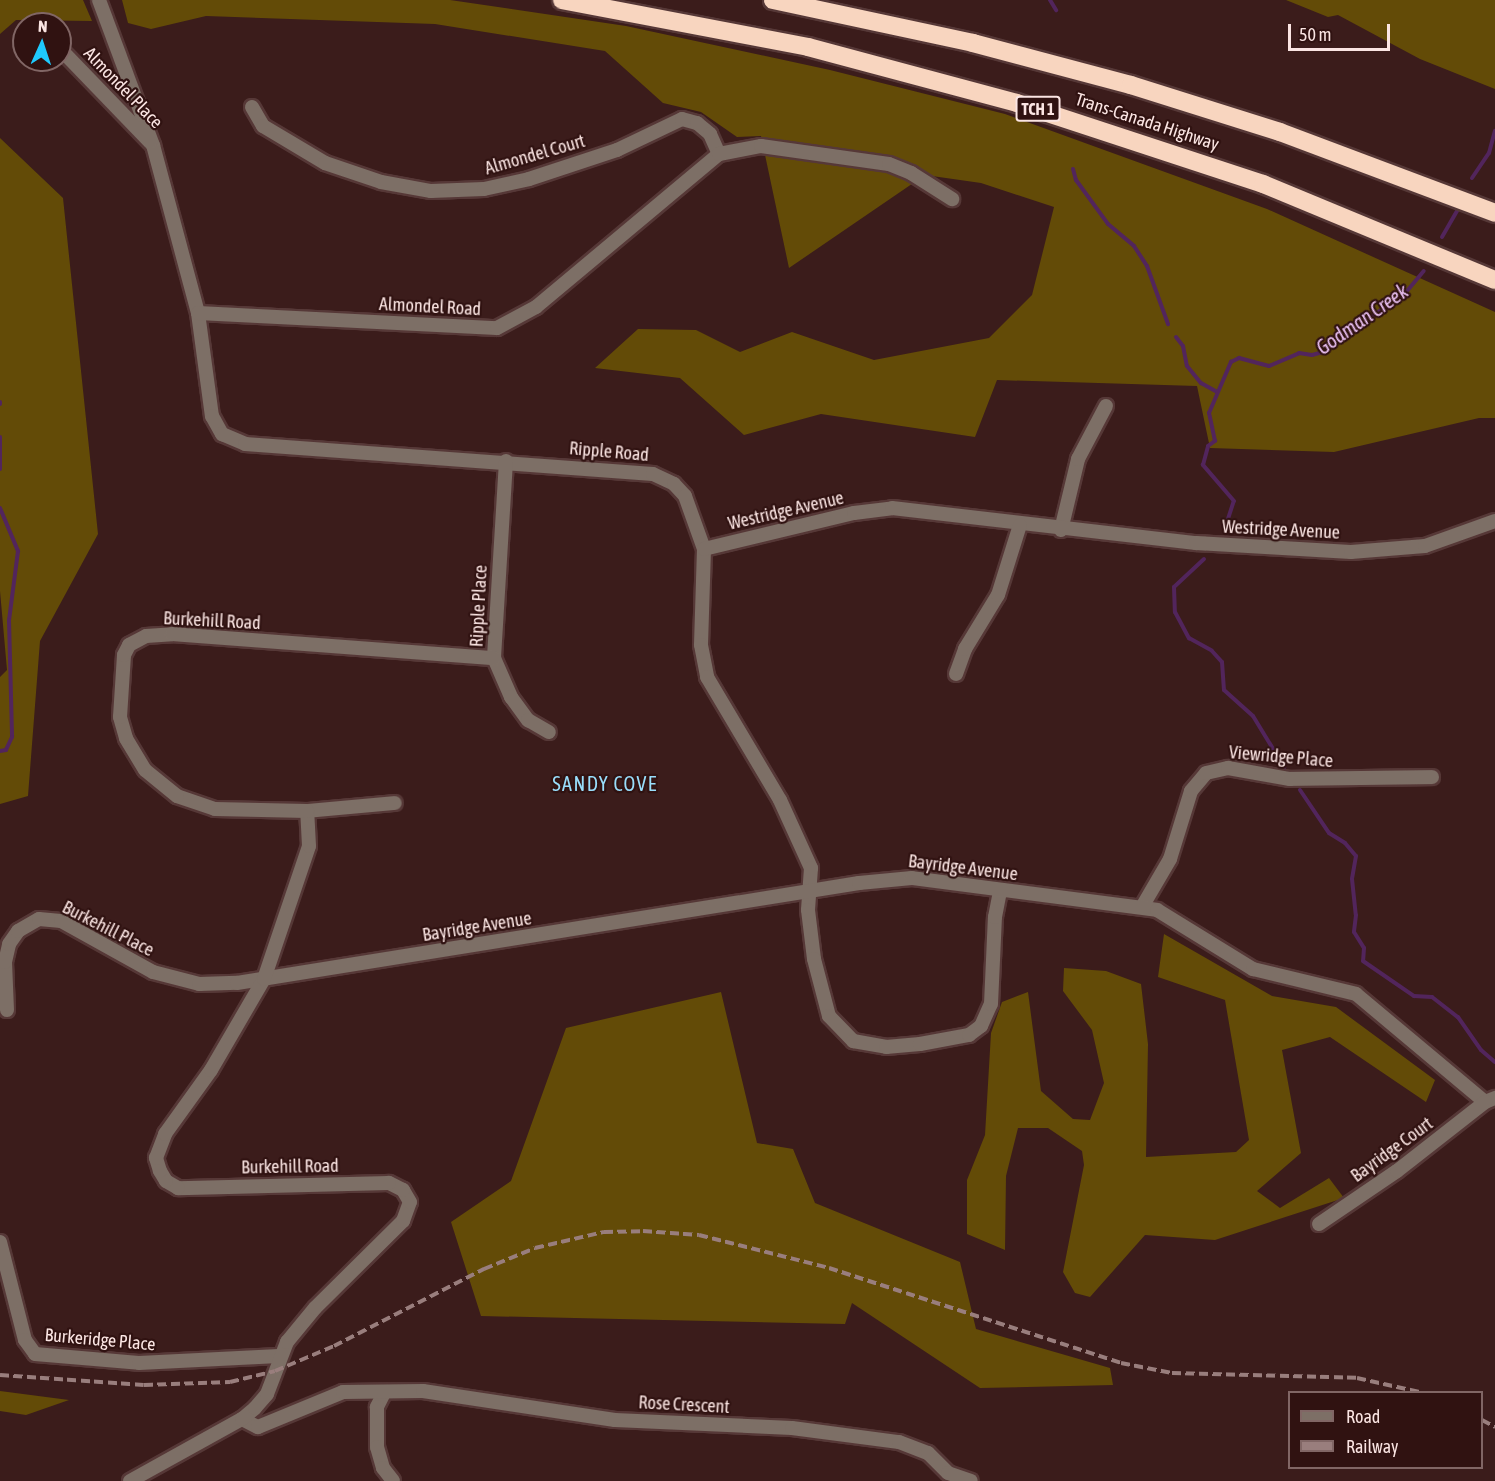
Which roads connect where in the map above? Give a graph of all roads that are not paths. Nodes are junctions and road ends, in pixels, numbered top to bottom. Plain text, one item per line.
1 (99, 0) edge
2 (562, 0) edge
3 (773, 0) edge
4 (72, 60) edge
5 (252, 107) dead end
6 (153, 146) junction
7 (719, 154) junction
8 (952, 199) dead end
9 (1495, 213) edge
10 (1495, 280) edge
11 (198, 313) junction
12 (1106, 406) dead end
13 (506, 461) junction
14 (1495, 521) edge
15 (1020, 525) junction
16 (1061, 530) junction
17 (704, 549) junction
18 (494, 658) junction
19 (956, 674) dead end
20 (549, 732) dead end
21 (1432, 777) dead end
22 (395, 803) dead end
23 (307, 811) junction
24 (808, 891) junction
25 (1000, 891) junction
26 (1142, 907) junction
27 (264, 980) junction
28 (6, 1010) dead end
29 (1490, 1100) edge
30 (1319, 1224) dead end
31 (0, 1242) edge
32 (279, 1356) junction
33 (384, 1393) junction
34 (242, 1419) junction
35 (942, 1477) edge
36 (130, 1481) edge
37 (393, 1481) edge
38 (971, 1481) edge

1 - 6 street
2 - 10 highway, Trans-Canada Highway / TCH 1
3 - 9 highway, Trans-Canada Highway
4 - 6 street, Almondel Place
5 - 7 street, Almondel Court
6 - 11 street
7 - 8 street, Almondel Road
7 - 11 street, Almondel Road
11 - 13 street, Ripple Road
12 - 16 street
13 - 17 street, Ripple Road
13 - 18 street, Ripple Place
14 - 16 street, Westridge Avenue
15 - 16 street, Westridge Avenue
15 - 17 street, Westridge Avenue
15 - 19 street
17 - 24 street, Ripple Road
18 - 20 street, Ripple Place
18 - 23 street, Burkehill Road
21 - 26 street, Viewridge Place
22 - 23 street, Burkehill Road
23 - 27 street, Burkehill Road
24 - 25 street, Bayridge Avenue
24 - 25 street
24 - 27 street, Bayridge Avenue
25 - 26 street, Bayridge Avenue
26 - 29 street, Bayridge Avenue
27 - 28 street, Burkehill Place
27 - 32 street, Burkehill Road
29 - 30 street, Bayridge Court
31 - 32 street, Burkeridge Place
32 - 34 street, Burkehill Road
33 - 34 street, Rose Crescent
33 - 35 street, Rose Crescent
33 - 37 street
34 - 36 street, Burkehill Road
35 - 38 street, Rose Crescent

